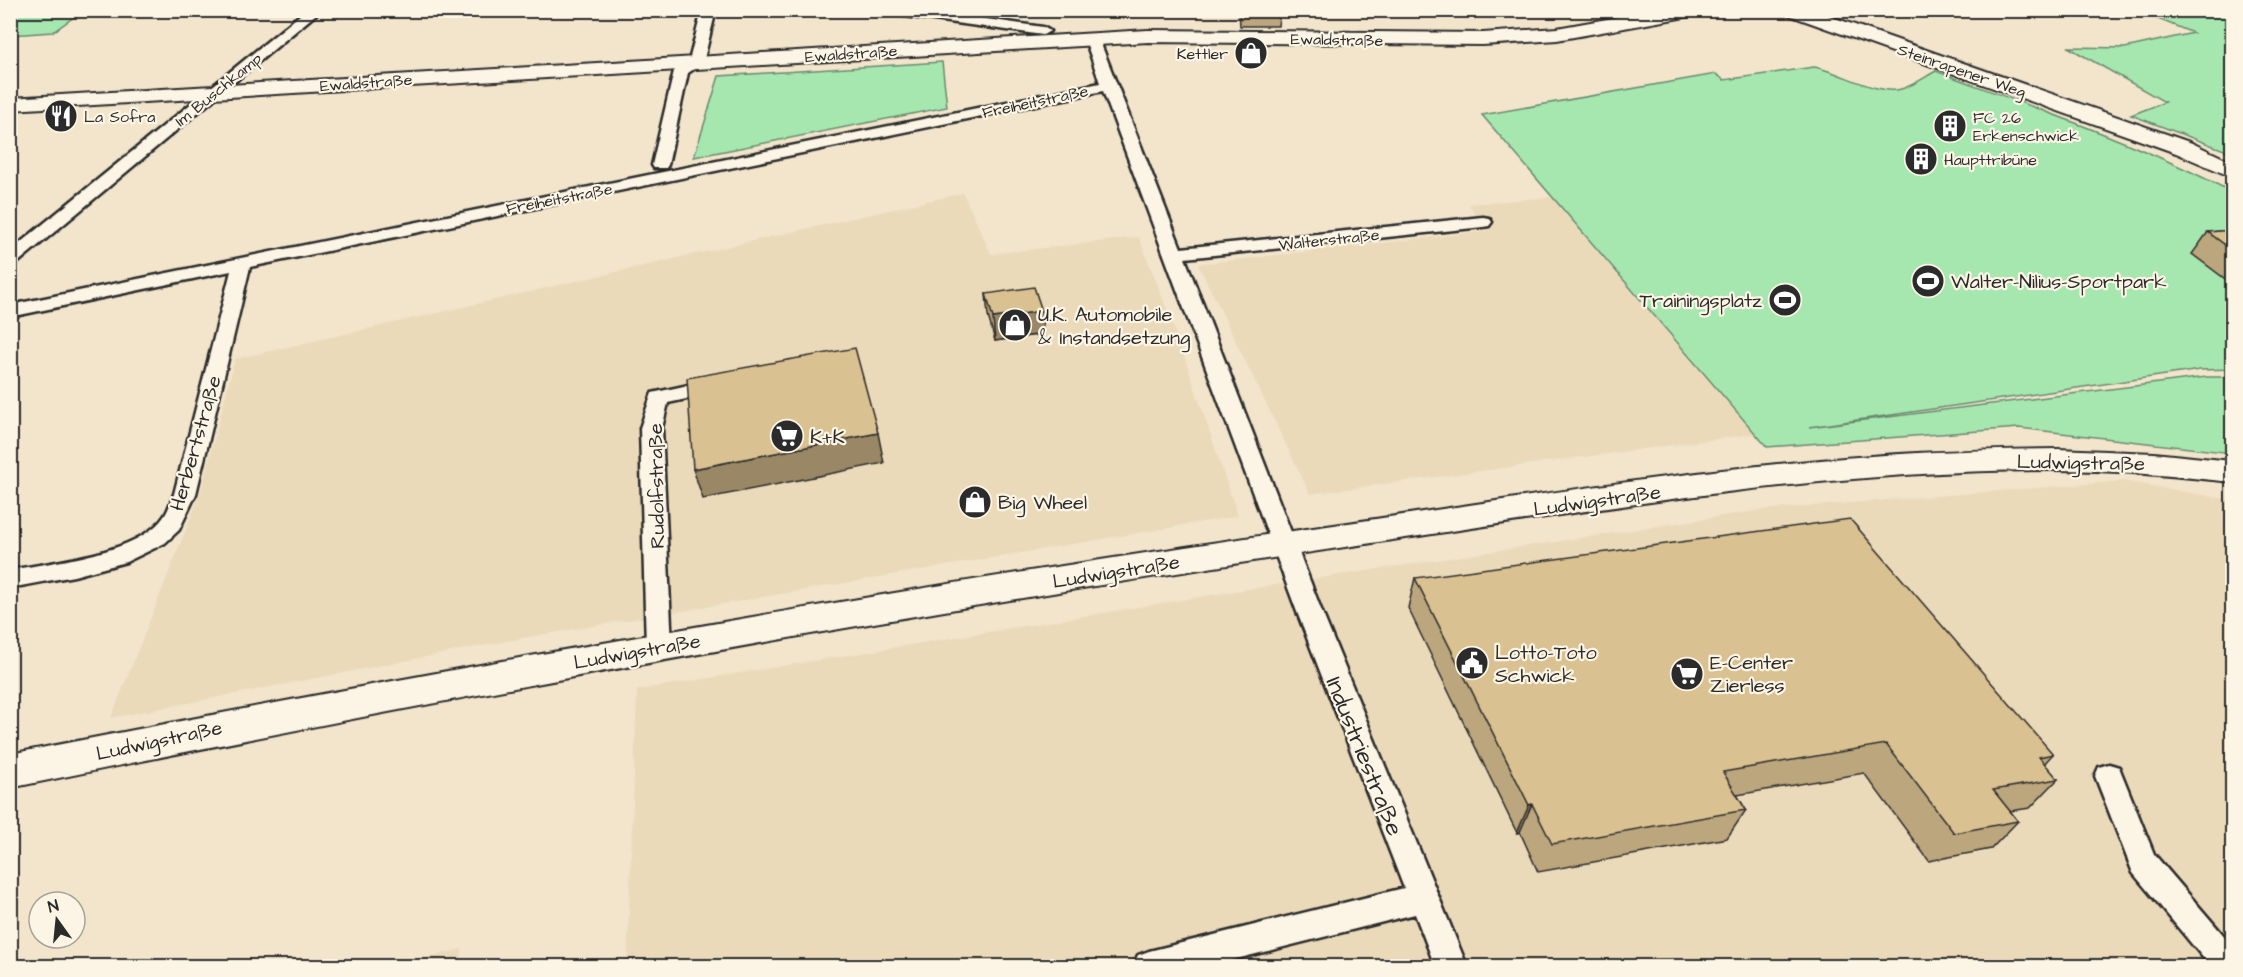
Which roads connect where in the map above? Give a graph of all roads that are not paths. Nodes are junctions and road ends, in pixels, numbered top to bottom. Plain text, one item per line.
1 (315, 10) edge
2 (710, 10) edge
3 (890, 10) edge
4 (1691, 10) edge
5 (1793, 10) edge
6 (974, 16) edge
7 (1043, 31) dead end
8 (1092, 39) junction
9 (947, 47) junction
10 (696, 63) junction
11 (1108, 86) junction
12 (214, 92) junction
13 (10, 104) edge
14 (660, 165) dead end
15 (2232, 170) edge
16 (1483, 222) dead end
17 (1174, 254) junction
18 (10, 260) edge
19 (242, 264) junction
20 (10, 311) edge
21 (738, 382) edge
22 (2232, 472) edge
23 (1281, 544) junction
24 (10, 579) edge
25 (659, 647) junction
26 (10, 771) edge
27 (2109, 776) dead end
28 (1423, 898) junction
29 (1149, 966) edge
30 (1451, 966) edge
31 (2230, 966) edge

1 - 12 street, Im Buschkamp
2 - 10 street
3 - 6 street
4 - 8 street, Ewaldstraße
5 - 15 street, Steinrapener Weg
6 - 7 street
6 - 9 street
8 - 9 street, Ewaldstraße
8 - 11 street
9 - 10 street, Ewaldstraße
10 - 12 street, Ewaldstraße
10 - 14 street
11 - 17 street
11 - 19 street, Freiheitstraße
12 - 13 street, Ewaldstraße
12 - 18 street, Im Buschkamp
16 - 17 street, Walterstraße
17 - 23 street
19 - 20 street, Freiheitstraße
19 - 24 street, Herbertstraße
21 - 25 street, Rudolfstraße
22 - 23 street, Ludwigstraße
23 - 25 street, Ludwigstraße
23 - 28 street, Industriestraße
25 - 26 street, Ludwigstraße
27 - 31 street
28 - 29 street
28 - 30 street, Industriestraße

